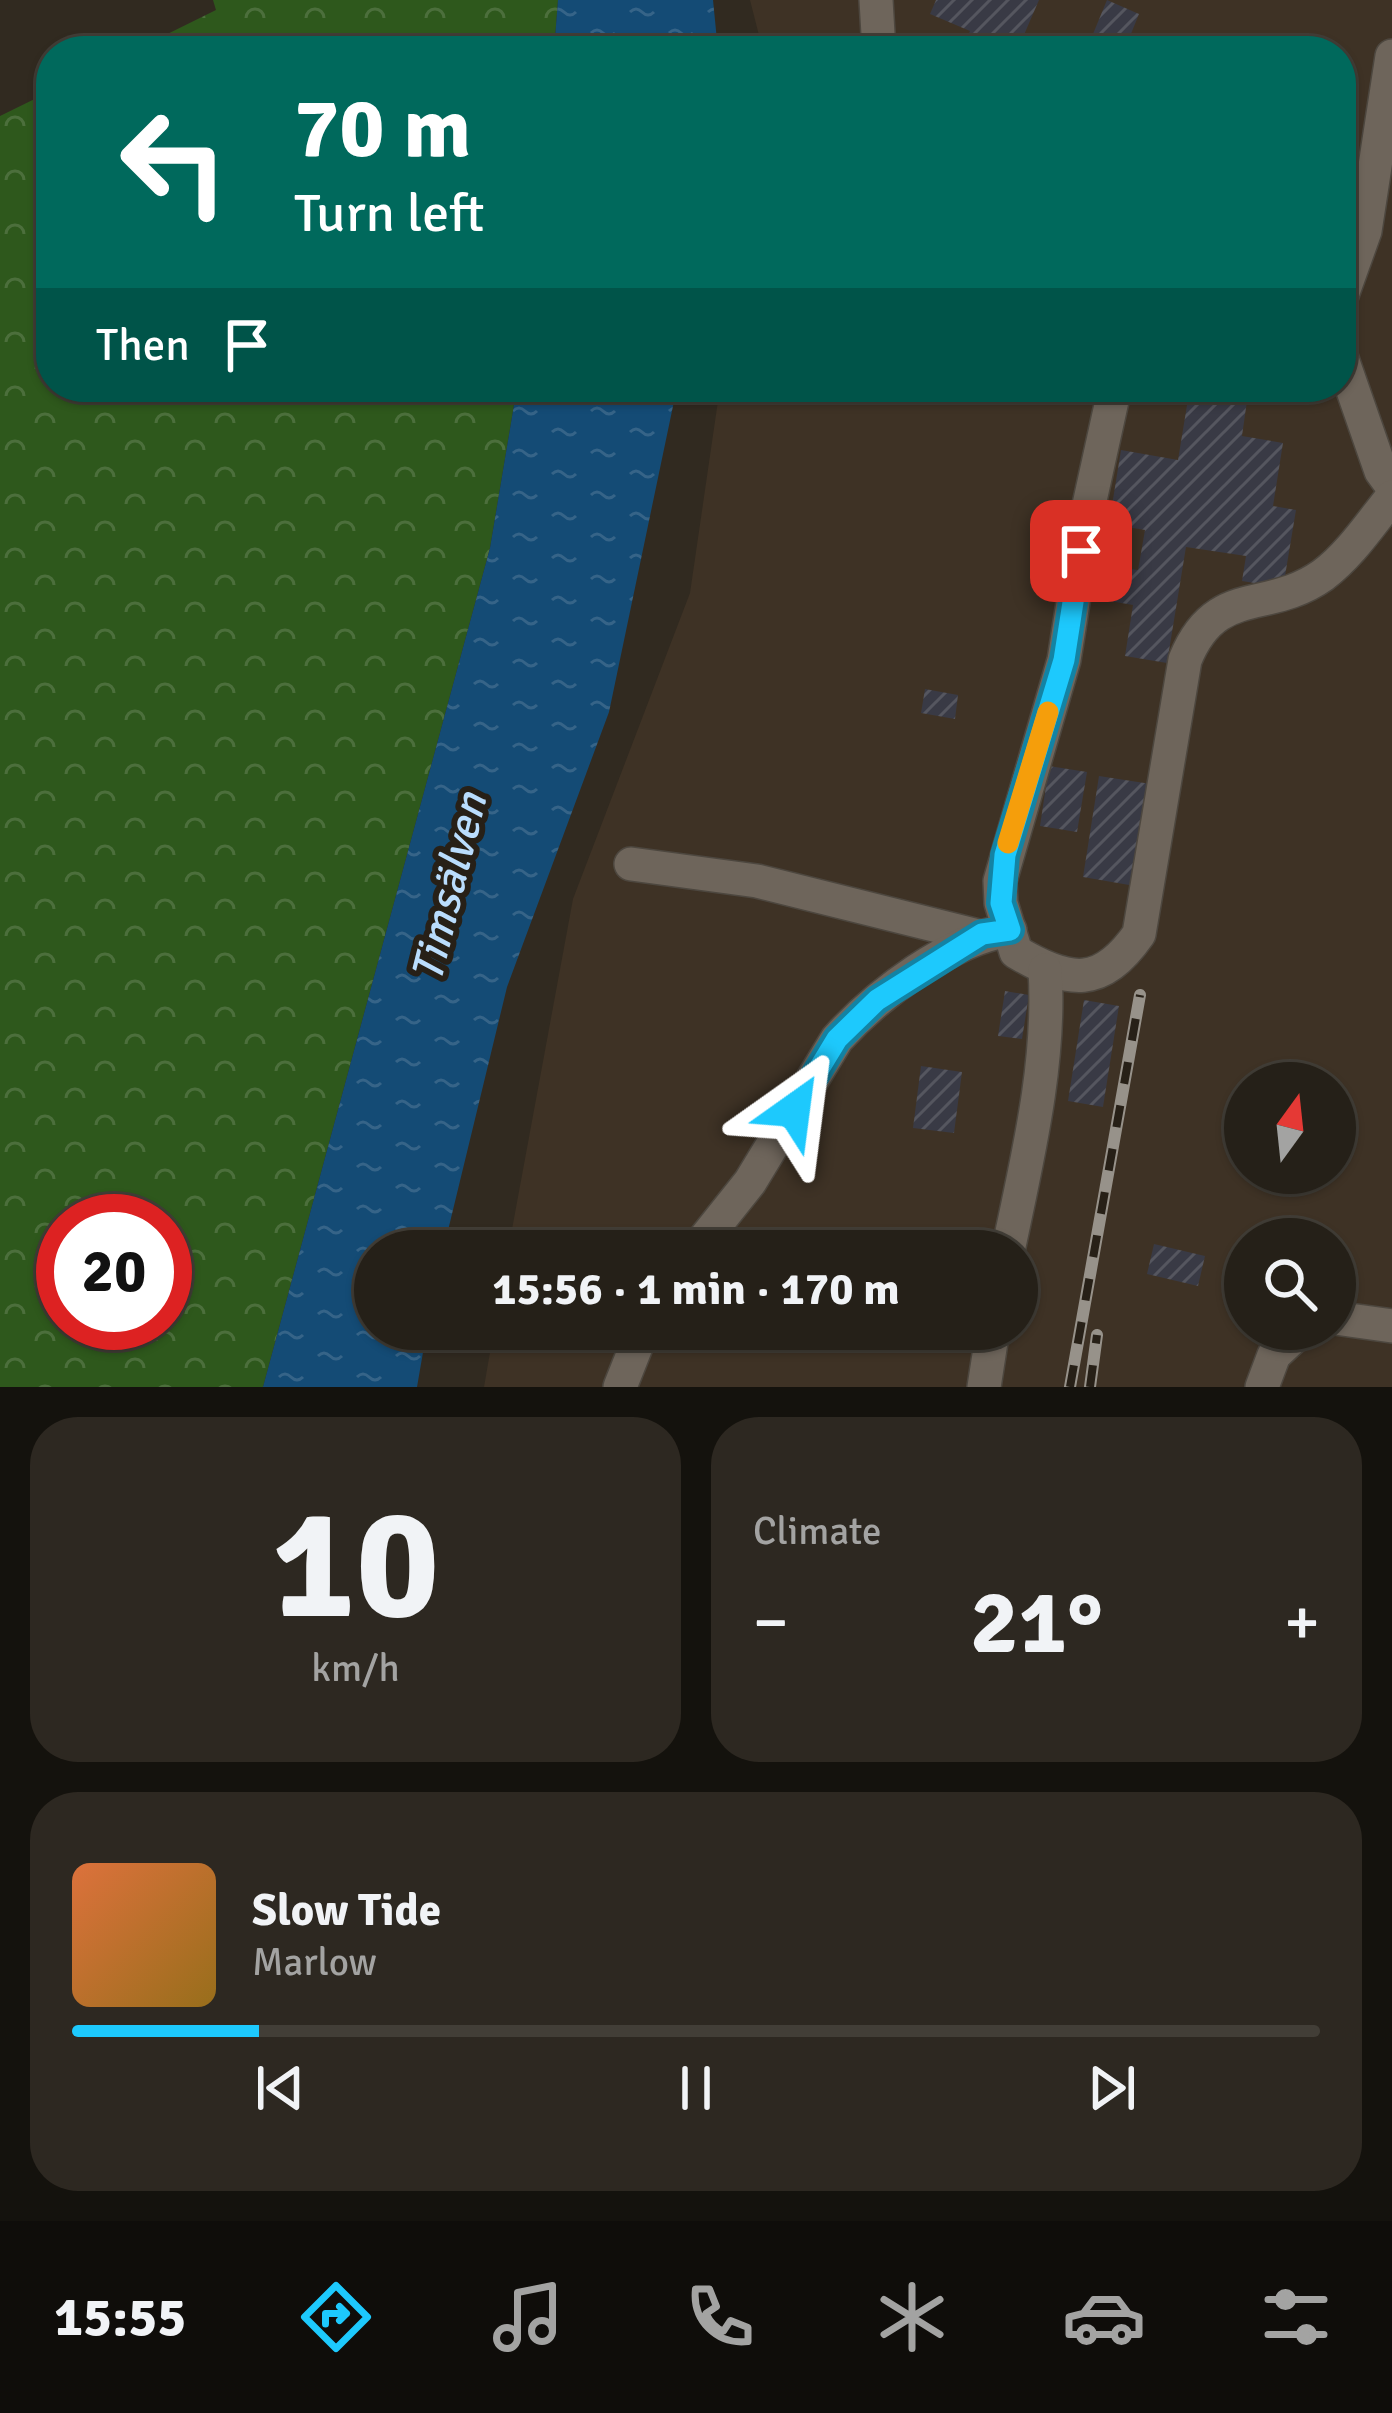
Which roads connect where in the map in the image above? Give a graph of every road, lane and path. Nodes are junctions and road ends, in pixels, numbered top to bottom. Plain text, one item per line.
1 (877, 0) edge
2 (878, 36) edge
3 (1392, 56) edge
4 (1384, 164) edge
5 (1356, 256) edge
6 (1356, 400) edge
7 (1112, 402) edge
8 (1392, 486) edge
9 (1392, 496) edge
10 (631, 864) dead end
11 (994, 933) junction
12 (1045, 970) junction
13 (712, 1230) edge
14 (1012, 1230) edge
15 (1356, 1321) edge
16 (1392, 1326) edge
17 (635, 1350) edge
18 (990, 1350) edge
19 (1279, 1350) edge
20 (620, 1387) edge
21 (984, 1387) edge
22 (1262, 1387) edge

1 - 2 lane
3 - 4 lane
4 - 5 lane
6 - 8 lane
7 - 11 lane
9 - 12 lane
10 - 11 lane
11 - 12 lane
11 - 13 lane
12 - 14 lane
15 - 16 lane
17 - 20 lane
18 - 21 lane
19 - 22 lane

